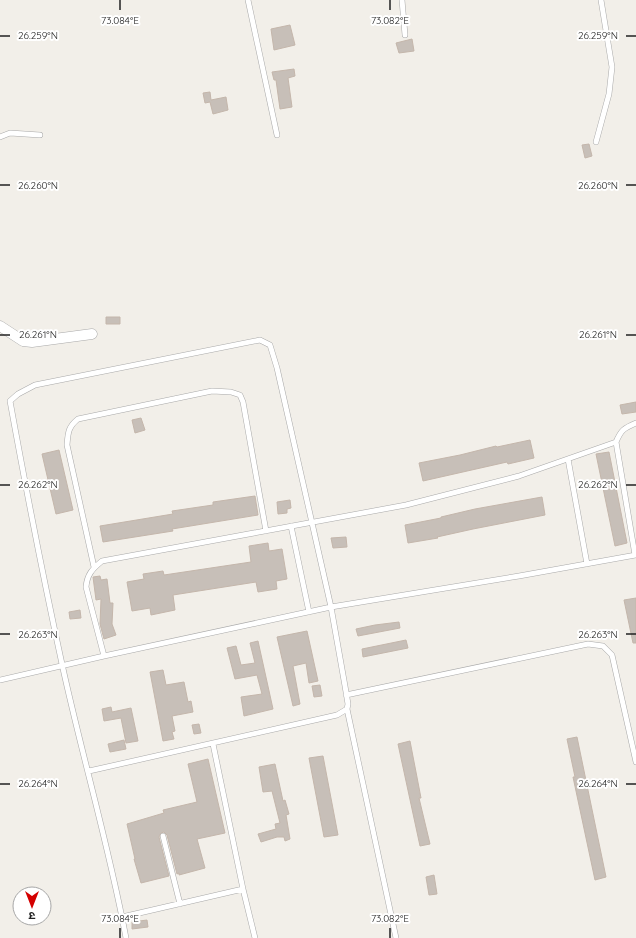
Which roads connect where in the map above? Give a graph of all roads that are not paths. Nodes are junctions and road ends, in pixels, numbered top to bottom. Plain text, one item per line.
1 (248, 0) edge
2 (402, 0) edge
3 (601, 0) edge
4 (405, 35) dead end
5 (40, 135) dead end
6 (277, 135) dead end
7 (0, 137) edge
8 (596, 142) dead end
9 (0, 326) edge
10 (92, 334) dead end
11 (636, 423) edge
12 (616, 442) junction
13 (568, 459) junction
14 (312, 522) junction
15 (291, 526) junction
16 (266, 531) junction
17 (636, 555) edge
18 (588, 564) junction
19 (94, 567) junction
20 (331, 607) junction
21 (309, 612) junction
22 (104, 656) junction
23 (63, 666) junction
24 (0, 680) edge
25 (346, 695) junction
26 (347, 709) junction
27 (213, 744) junction
28 (636, 762) edge
29 (89, 771) junction
30 (163, 836) dead end
31 (244, 889) junction
32 (180, 904) junction
33 (122, 917) junction
34 (126, 938) edge
35 (255, 938) edge
36 (396, 938) edge

1 - 6 lane
2 - 4 lane
3 - 8 lane
5 - 7 lane
9 - 10 street
11 - 12 lane
12 - 13 lane
12 - 17 lane
13 - 14 lane
13 - 18 lane
14 - 15 lane
14 - 20 lane
14 - 23 lane
15 - 16 lane
15 - 21 lane
16 - 19 lane
16 - 19 lane
17 - 18 lane
18 - 20 lane
19 - 22 lane
20 - 21 lane
20 - 25 lane
21 - 22 lane
22 - 23 lane
23 - 24 lane
23 - 29 lane
25 - 26 lane
25 - 28 lane
26 - 27 lane
26 - 36 lane
27 - 29 lane
27 - 31 lane
29 - 33 lane
30 - 32 lane
31 - 32 lane
31 - 35 lane
32 - 33 lane
33 - 34 lane

